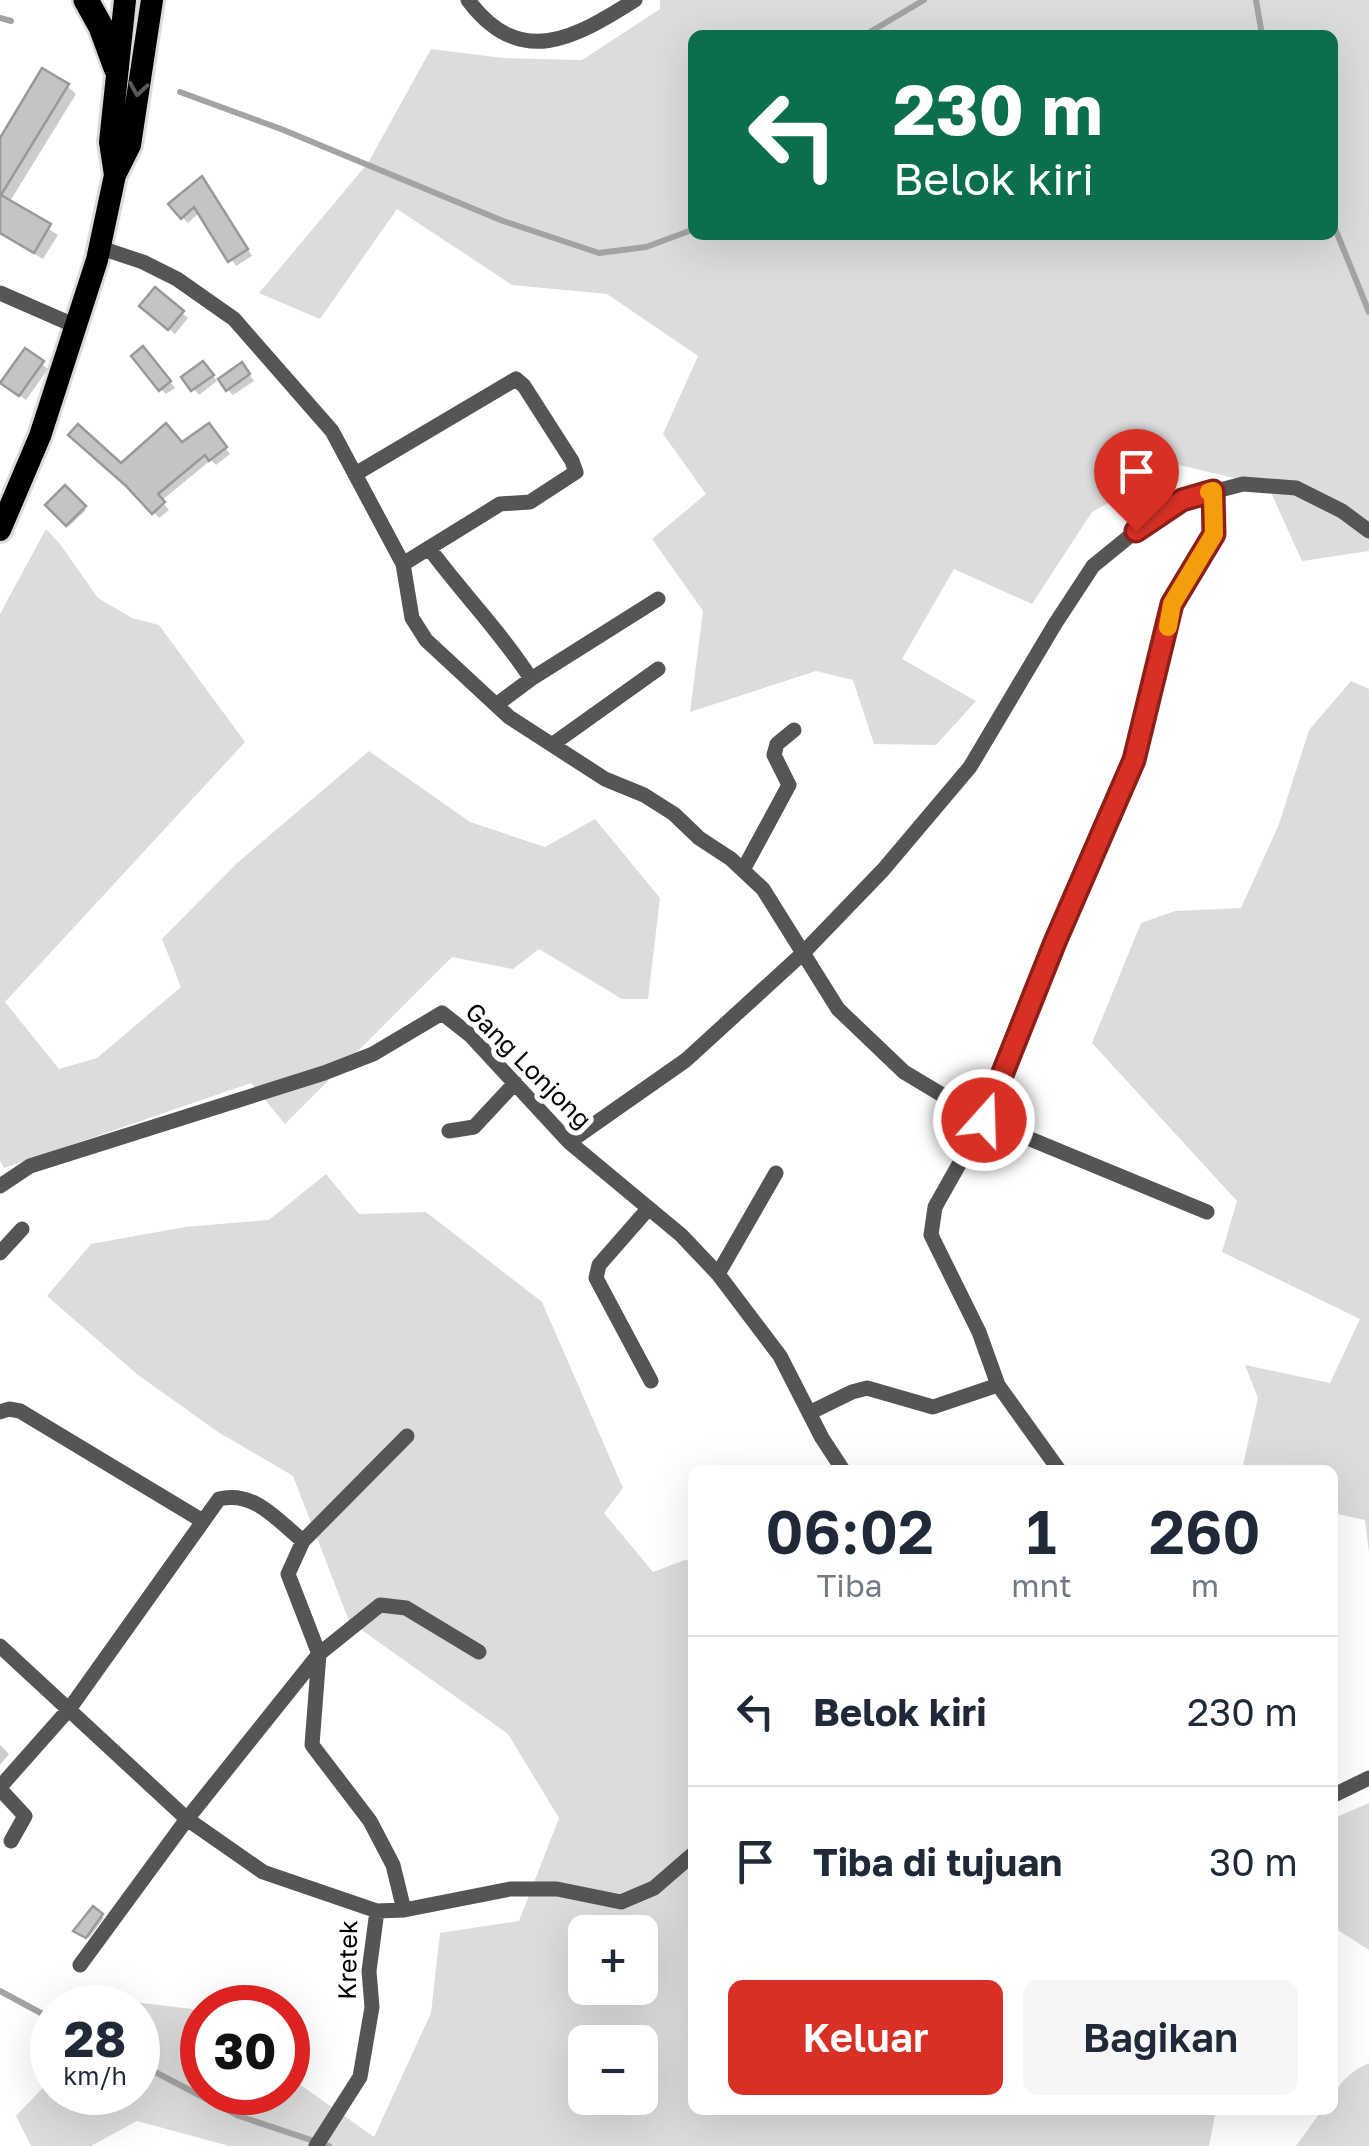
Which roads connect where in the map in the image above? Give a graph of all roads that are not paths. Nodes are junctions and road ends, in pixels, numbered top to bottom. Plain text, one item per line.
1 (86, 0) edge
2 (126, 0) edge
3 (152, 0) edge
4 (468, 0) edge
5 (635, 0) edge
6 (116, 68) junction
7 (116, 175) junction
8 (100, 248) junction
9 (0, 293) edge
10 (78, 327) junction
11 (356, 473) junction
12 (1213, 491) junction
13 (0, 530) edge
14 (1369, 531) edge
15 (429, 548) junction
16 (403, 564) junction
17 (658, 599) dead end
18 (658, 669) dead end
19 (531, 679) junction
20 (496, 705) junction
21 (794, 730) dead end
22 (546, 740) junction
23 (742, 870) junction
24 (802, 954) junction
25 (515, 1083) junction
26 (984, 1120) junction
27 (448, 1130) dead end
28 (570, 1142) junction
29 (776, 1174) dead end
30 (0, 1186) edge
31 (648, 1209) junction
32 (1208, 1212) dead end
33 (22, 1229) dead end
34 (0, 1253) edge
35 (718, 1274) junction
36 (650, 1381) dead end
37 (998, 1385) junction
38 (0, 1412) edge
39 (809, 1414) junction
40 (407, 1436) dead end
41 (840, 1465) edge
42 (1055, 1465) edge
43 (201, 1520) junction
44 (303, 1541) junction
45 (0, 1646) edge
46 (480, 1652) dead end
47 (318, 1654) junction
48 (70, 1708) junction
49 (1369, 1778) edge
50 (0, 1788) edge
51 (1338, 1793) edge
52 (187, 1819) junction
53 (12, 1842) dead end
54 (688, 1858) edge
55 (404, 1910) junction
56 (377, 1912) junction
57 (80, 1964) dead end
58 (316, 2146) edge

1 - 6 highway
2 - 6 main road
3 -> 7 main road
4 - 5 street
6 - 7 main road
7 - 8 main road
8 - 10 main road
8 - 11 street
9 - 10 street
10 - 13 main road
11 - 15 street
11 - 16 street
12 - 14 street
12 - 24 street
12 - 26 street
15 - 16 street
15 - 19 street
16 - 20 street
17 - 19 street
18 - 22 street
19 - 20 street
20 - 22 street
21 - 23 street
22 - 23 street
23 - 24 street
24 - 26 street
24 - 28 street
25 - 27 street
25 - 28 street, Gang Lonjong
25 - 30 street, Gang Lonjong
26 - 32 street
26 - 37 street
28 - 31 street, Gang Lonjong
29 - 35 street
31 - 35 street, Gang Lonjong
31 - 36 street
33 - 34 street
35 - 39 street, Gang Lonjong
37 - 39 street
37 - 42 street
38 - 43 street
39 - 41 street, Gang Lonjong
40 - 44 street
43 - 44 street
43 - 48 street
44 - 47 street
45 - 48 street, Kretek
46 - 47 street
47 - 52 street
47 - 55 street
48 - 50 street
48 - 52 street, Kretek
49 - 51 street
50 - 53 street
52 - 56 street, Kretek
52 - 57 street
54 - 55 street
55 - 56 street
56 - 58 street, Kretek

